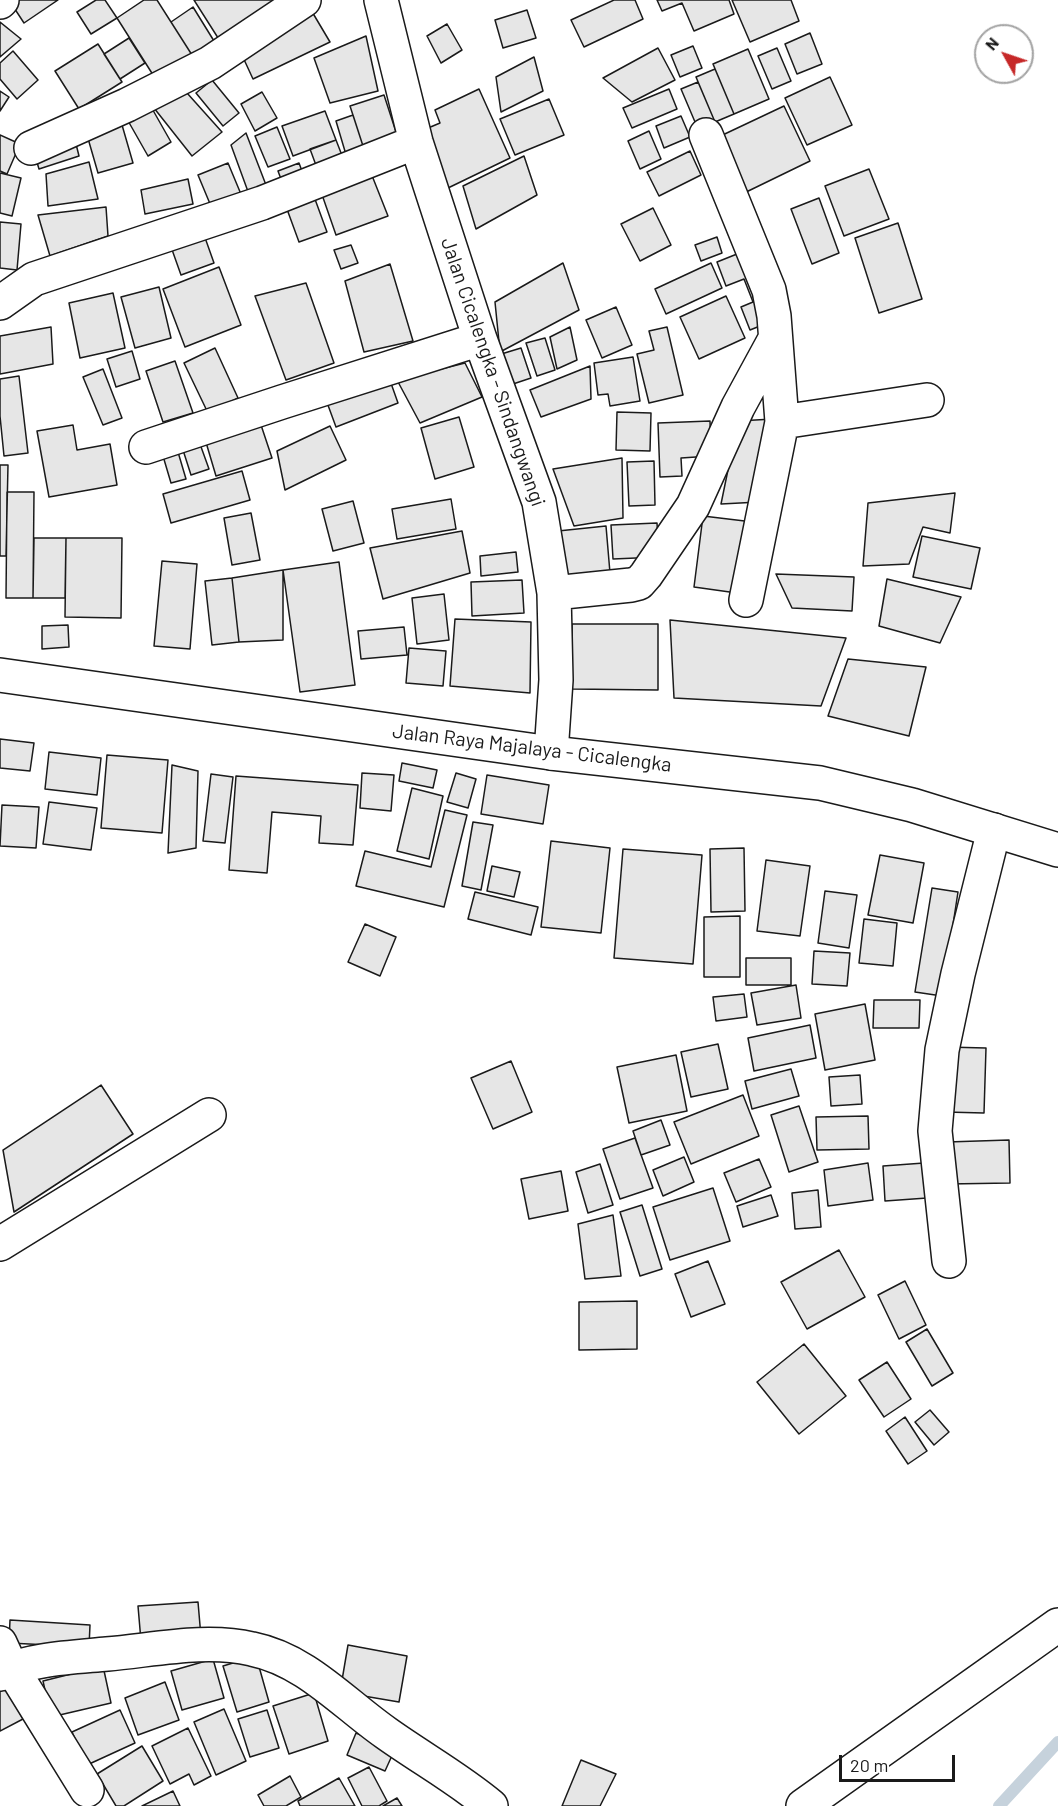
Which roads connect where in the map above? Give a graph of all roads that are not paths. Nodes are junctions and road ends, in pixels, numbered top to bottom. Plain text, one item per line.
1 (304, 0) edge
2 (381, 0) edge
3 (706, 135) dead end
4 (416, 142) junction
5 (31, 147) dead end
6 (0, 303) edge
7 (480, 339) junction
8 (775, 339) junction
9 (927, 400) dead end
10 (782, 422) junction
11 (146, 447) dead end
12 (554, 593) junction
13 (746, 600) dead end
14 (0, 675) edge
15 (552, 753) junction
16 (994, 830) junction
17 (1058, 850) edge
18 (209, 1115) dead end
19 (0, 1244) edge
20 (949, 1261) dead end
21 (1058, 1625) edge
22 (4, 1661) edge
23 (87, 1790) dead end
24 (491, 1806) edge
25 (802, 1806) edge

1 - 5 street
2 - 4 street, Jalan Cicalengka - Sindangwangi
3 - 8 street
4 - 6 street
4 - 7 street, Jalan Cicalengka - Sindangwangi
7 - 11 street
7 - 12 street, Jalan Cicalengka - Sindangwangi
8 - 10 street
8 - 12 street
9 - 10 street
10 - 13 street
12 - 15 street, Jalan Cicalengka - Sindangwangi
14 - 15 street, Jalan Raya Majalaya - Cicalengka
15 - 16 street, Jalan Raya Majalaya - Cicalengka
16 - 17 street, Jalan Raya Majalaya - Cicalengka
16 - 20 street
18 - 19 street
21 - 25 street
22 - 23 street
22 - 24 street

